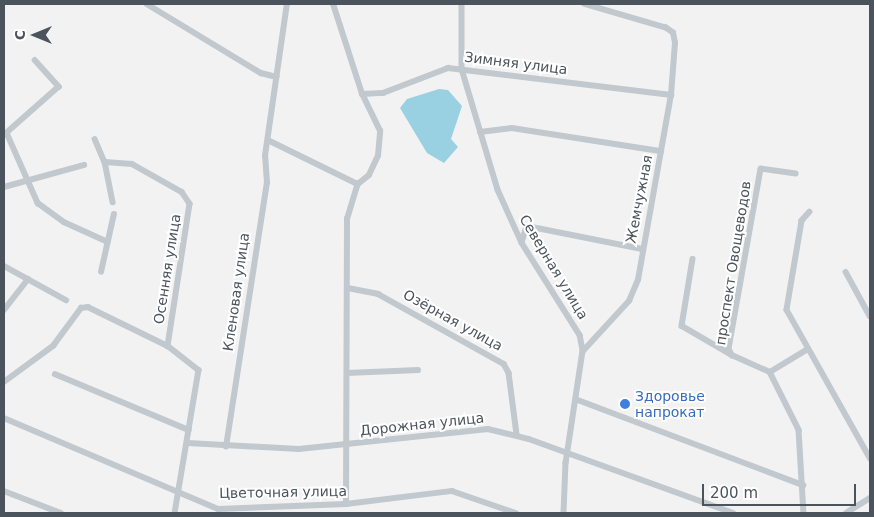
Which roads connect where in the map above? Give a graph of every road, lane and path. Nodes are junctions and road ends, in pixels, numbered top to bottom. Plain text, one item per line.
1 (147, 4) edge
2 (287, 4) edge
3 (333, 4) edge
4 (462, 4) edge
5 (584, 4) edge
6 (35, 60) dead end
7 (462, 69) junction
8 (277, 77) junction
9 (362, 94) junction
10 (671, 95) junction
11 (480, 132) junction
12 (95, 139) dead end
13 (268, 140) junction
14 (661, 151) junction
15 (106, 162) junction
16 (84, 165) dead end
17 (796, 174) dead end
18 (31, 180) junction
19 (358, 184) junction
20 (4, 187) edge
21 (113, 202) dead end
22 (810, 212) dead end
23 (114, 214) dead end
24 (108, 242) junction
25 (522, 243) junction
26 (642, 249) junction
27 (693, 259) dead end
28 (4, 266) edge
29 (100, 272) dead end
30 (846, 272) dead end
31 (28, 279) junction
32 (348, 288) junction
33 (66, 300) dead end
34 (4, 310) edge
35 (870, 316) edge
36 (168, 346) junction
37 (808, 349) junction
38 (583, 351) junction
39 (732, 355) junction
40 (418, 370) dead end
41 (770, 372) junction
42 (347, 373) junction
43 (55, 374) dead end
44 (4, 382) edge
45 (578, 400) junction
46 (4, 418) edge
47 (189, 430) junction
48 (517, 435) junction
49 (188, 443) junction
50 (348, 444) junction
51 (226, 447) junction
52 (568, 455) junction
53 (870, 458) edge
54 (803, 485) junction
55 (179, 490) junction
56 (4, 491) edge
57 (870, 498) edge
58 (346, 504) junction
59 (60, 513) edge
60 (175, 513) edge
61 (516, 513) edge
62 (564, 513) edge
63 (734, 513) edge
64 (804, 513) edge
65 (846, 513) edge

1 - 8 street
2 - 8 street, Кленовая улица
3 - 9 street
4 - 7 street, Северная улица
5 - 10 street, Жемчужная
6 - 18 street
7 - 9 street, Зимняя улица
7 - 10 street, Зимняя улица
7 - 11 street, Северная улица
8 - 13 street, Кленовая улица
9 - 19 street
10 - 14 street, Жемчужная
11 - 14 street
11 - 25 street, Северная улица
12 - 15 street
13 - 19 street
13 - 51 street, Кленовая улица
14 - 26 street, Жемчужная
15 - 21 street
15 - 36 street, Осенняя улица
16 - 18 street
17 - 39 street, проспект Овощеводов
18 - 20 street
18 - 24 street
19 - 32 street
22 - 37 street
23 - 24 street
24 - 29 street
25 - 26 street
25 - 38 street, Северная улица
26 - 38 street, Жемчужная
27 - 39 street
28 - 31 street
30 - 35 street
31 - 33 street
31 - 34 street
32 - 42 street
32 - 48 street, Озёрная улица
36 - 44 street
36 - 47 street
37 - 41 street
37 - 53 street
38 - 45 street, Северная улица
39 - 41 street, проспект Овощеводов
40 - 42 street
41 - 54 street
42 - 50 street
43 - 47 street
45 - 52 street, Северная улица
45 - 54 street
46 - 55 street, Цветочная улица
47 - 49 street
48 - 50 street, Дорожная улица
48 - 52 street, Дорожная улица
49 - 51 street, Дорожная улица
49 - 55 street
50 - 51 street, Дорожная улица
50 - 58 street
52 - 62 street, Северная улица
52 - 63 street, Дорожная улица
54 - 64 street
55 - 58 street, Цветочная улица
55 - 60 street
56 - 59 street
57 - 65 street
58 - 61 street, Цветочная улица

